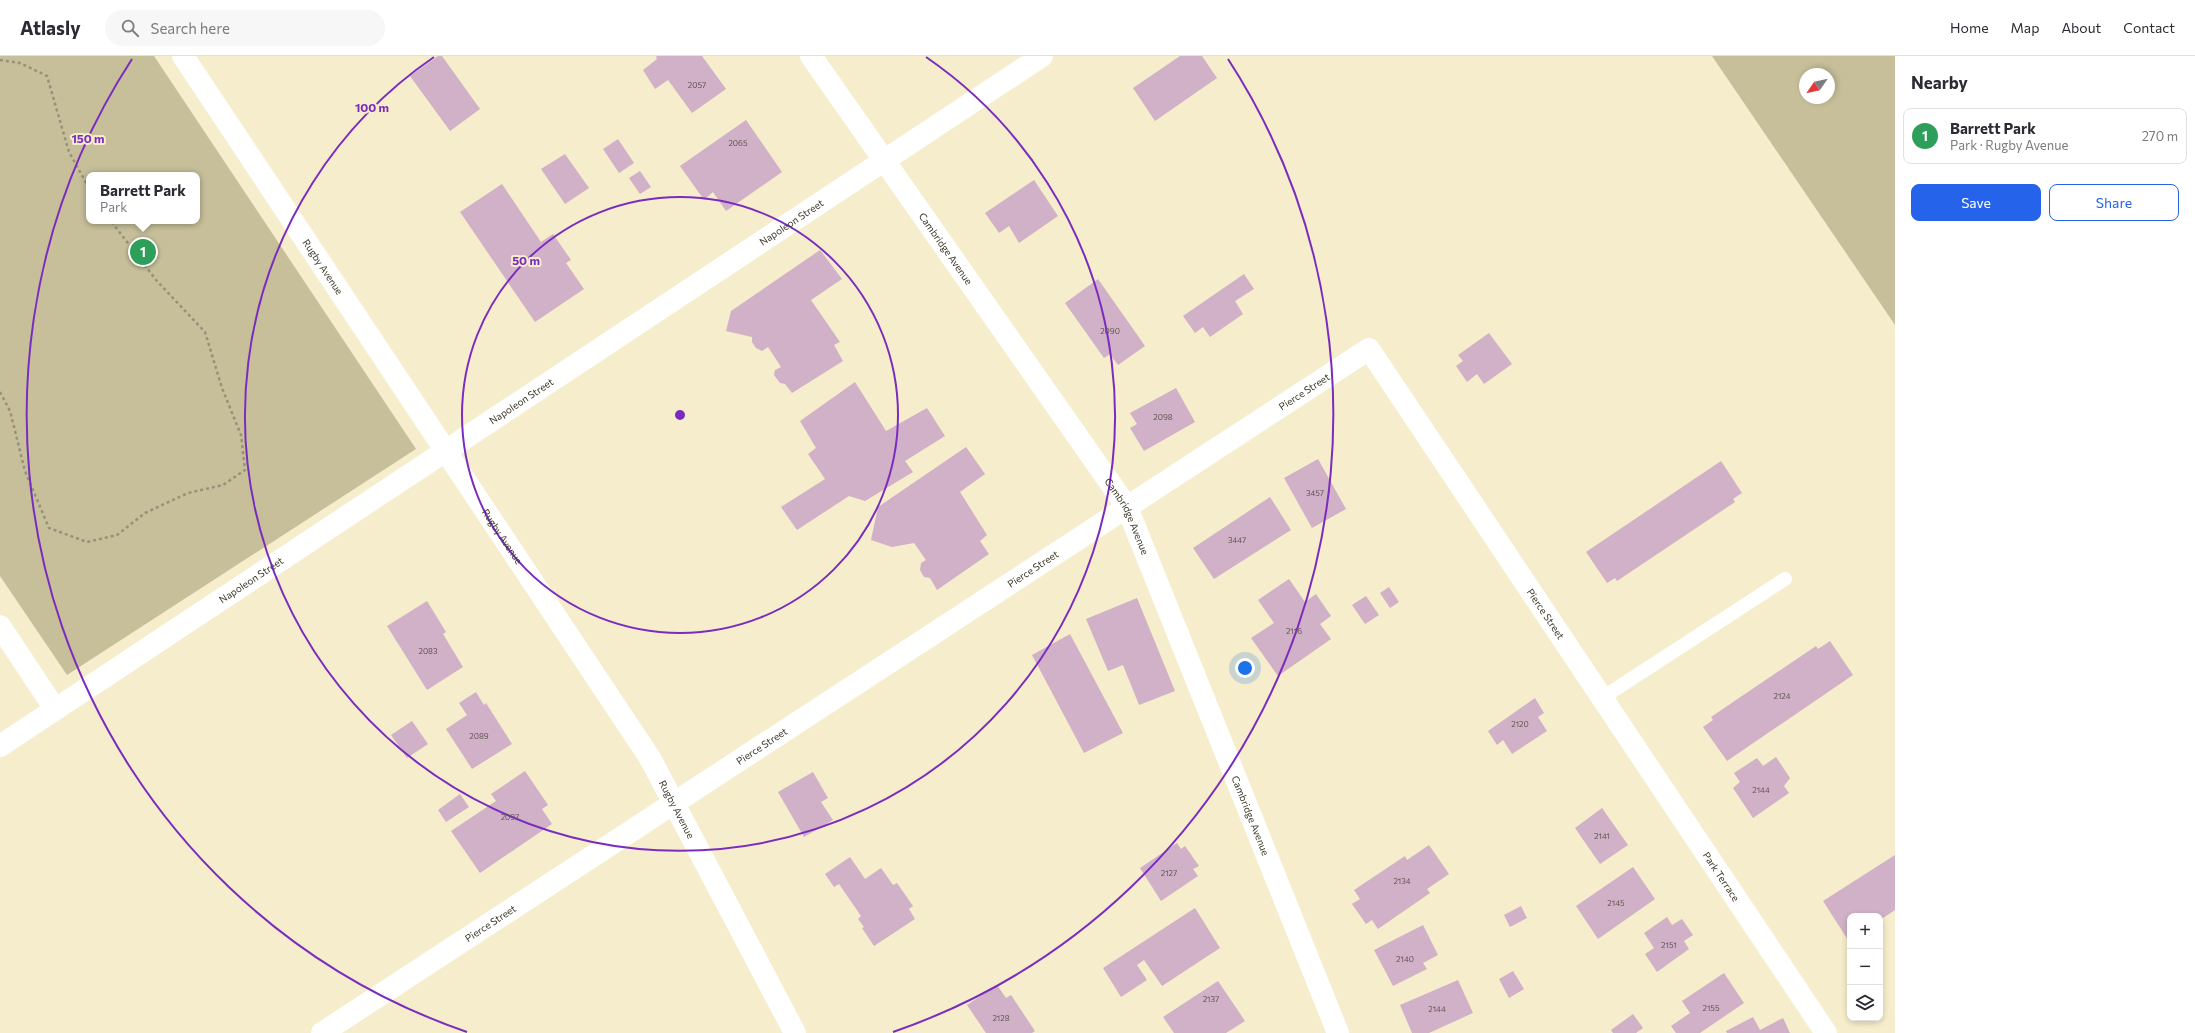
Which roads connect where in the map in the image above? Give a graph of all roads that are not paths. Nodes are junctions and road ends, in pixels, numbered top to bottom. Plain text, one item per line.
1 (183, 56) edge
2 (811, 56) edge
3 (1042, 56) edge
4 (884, 161) junction
5 (446, 451) junction
6 (1127, 507) junction
7 (1785, 579) dead end
8 (0, 626) edge
9 (1602, 698) junction
10 (55, 709) junction
11 (1617, 720) joint
12 (0, 746) edge
13 (675, 802) junction
14 (322, 1033) edge
15 (795, 1033) edge
16 (1338, 1033) edge
17 (1826, 1033) edge

1 - 5 street, Rugby Avenue
2 - 4 street, Cambridge Avenue
3 - 4 street, Napoleon Street
4 - 5 street, Napoleon Street
4 - 6 street, Cambridge Avenue
5 - 10 street, Napoleon Street
5 - 13 street, Rugby Avenue
6 - 9 street, Pierce Street
6 - 13 street, Pierce Street
6 - 16 street, Cambridge Avenue
7 - 9 lane
8 - 10 street
9 - 11 street, Pierce Street
10 - 12 street, Napoleon Street
11 - 17 street, Park Terrace
13 - 14 street, Pierce Street
13 - 15 street, Rugby Avenue

